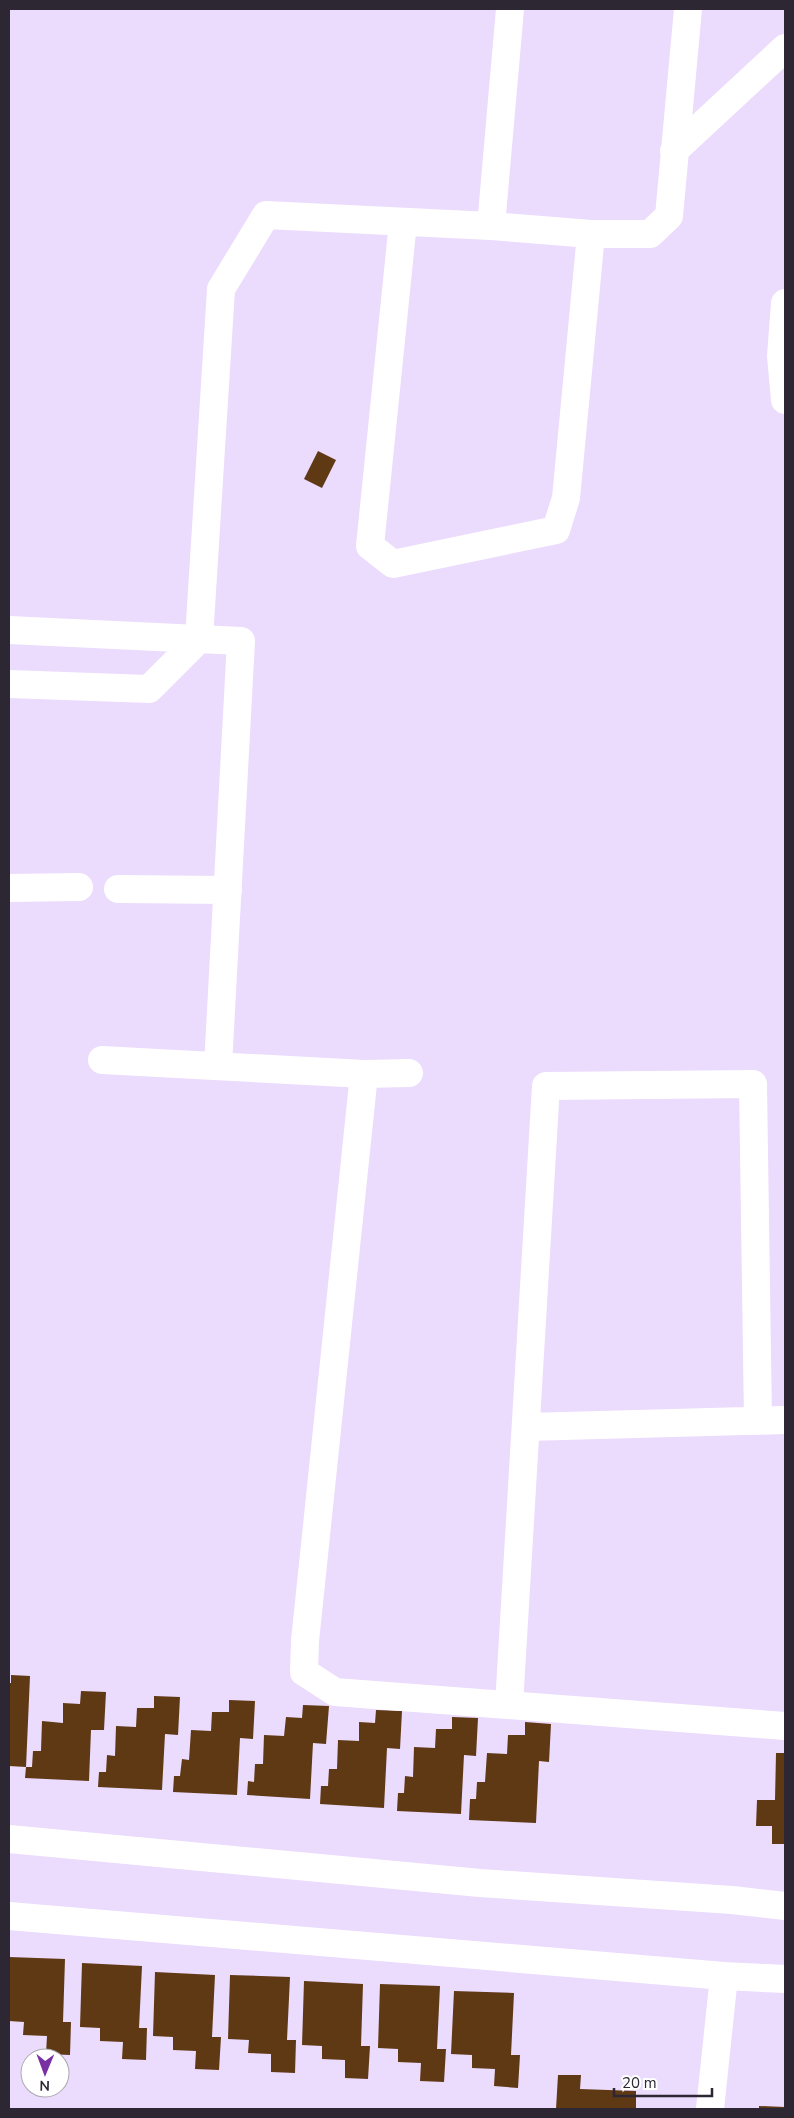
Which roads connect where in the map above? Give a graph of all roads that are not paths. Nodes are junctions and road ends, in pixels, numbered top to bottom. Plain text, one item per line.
1 (510, 9) edge
2 (688, 9) edge
3 (785, 48) edge
4 (674, 151) junction
5 (403, 222) junction
6 (491, 226) junction
7 (590, 234) junction
8 (785, 303) edge
9 (785, 400) edge
10 (9, 630) edge
11 (199, 639) junction
12 (9, 684) edge
13 (9, 888) edge
14 (79, 888) dead end
15 (118, 889) dead end
16 (228, 890) junction
17 (102, 1060) dead end
18 (218, 1066) junction
19 (409, 1073) dead end
20 (364, 1074) junction
21 (758, 1420) junction
22 (785, 1420) edge
23 (527, 1427) junction
24 (509, 1706) junction
25 (785, 1726) edge
26 (9, 1839) edge
27 (785, 1906) edge
28 (9, 1916) edge
29 (724, 1976) junction
30 (785, 1979) edge
31 (710, 2109) edge

1 - 6 street
2 - 4 street
3 - 4 street
4 - 7 street
5 - 6 street
5 - 7 street
5 - 11 street
6 - 7 street
8 - 9 street
10 - 11 street
11 - 12 street
11 - 16 street
13 - 14 street
15 - 16 street
16 - 18 street
17 - 18 street
18 - 20 street
19 - 20 street
20 - 24 street
21 - 22 street
21 - 23 street
21 - 23 street
23 - 24 street
24 - 25 street
26 - 27 street
28 - 29 street
29 - 30 street
29 - 31 street

